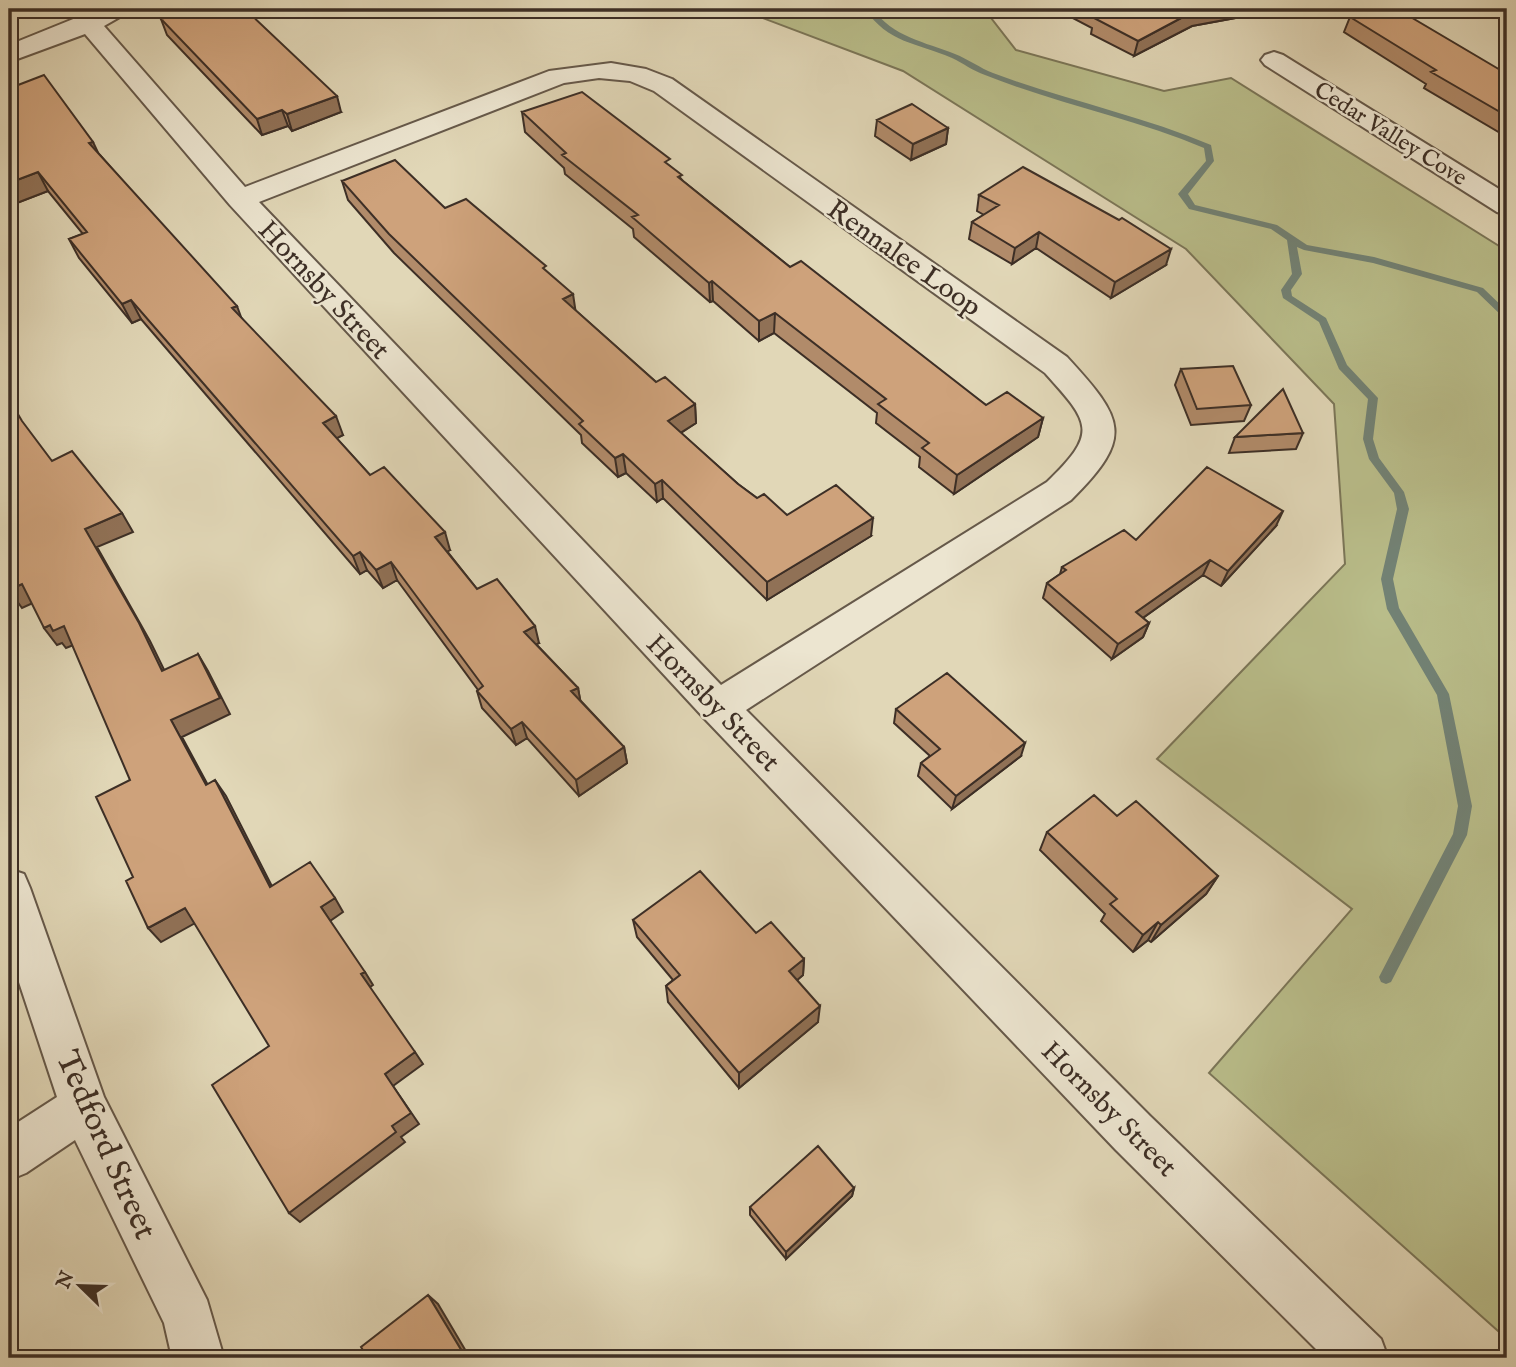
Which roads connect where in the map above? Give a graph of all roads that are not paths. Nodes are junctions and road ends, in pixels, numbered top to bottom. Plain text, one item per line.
1 (103, 17) edge
2 (9, 54) edge
3 (1274, 60) dead end
4 (240, 199) junction
5 (1507, 206) edge
6 (718, 707) junction
7 (9, 888) edge
8 (84, 1107) junction
9 (9, 1156) edge
10 (198, 1358) edge
11 (1362, 1358) edge

1 - 2 street
1 - 4 street, Hornsby Street
3 - 5 street, Cedar Valley Cove
4 - 6 street, Hornsby Street
4 - 6 street, Rennalee Loop
6 - 11 street, Hornsby Street
7 - 8 street, Tedford Street
8 - 9 street
8 - 10 street, Tedford Street

